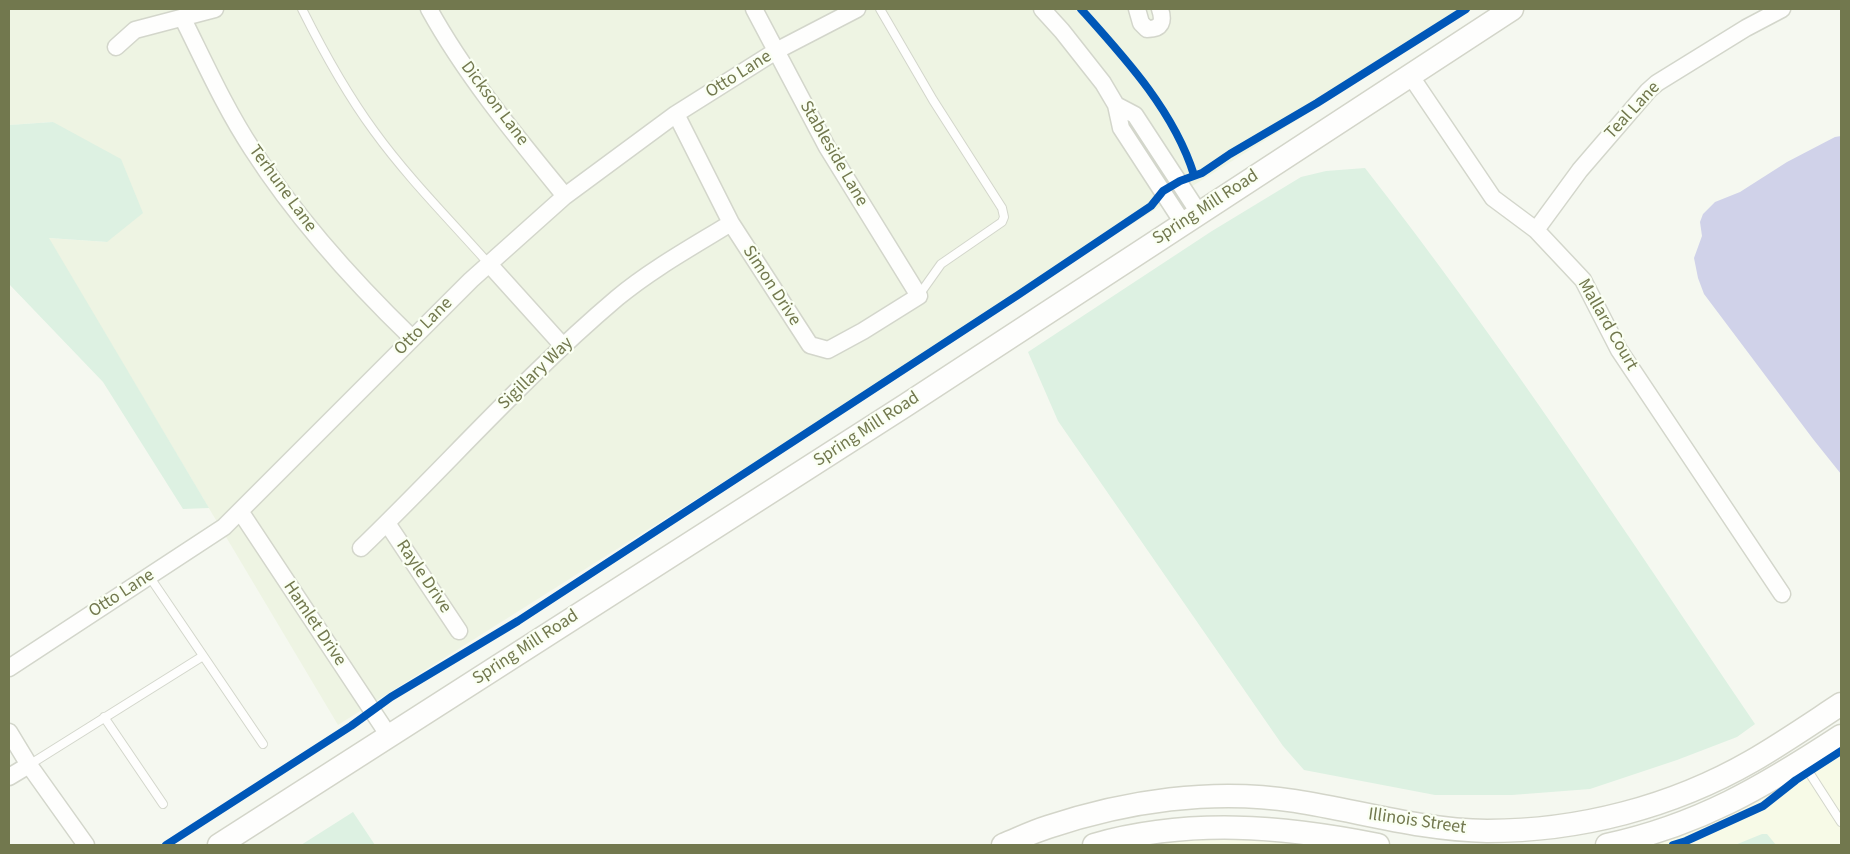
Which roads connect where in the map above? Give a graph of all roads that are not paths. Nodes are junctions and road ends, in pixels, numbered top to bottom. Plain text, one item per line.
1 (215, 9) edge
2 (302, 9) edge
3 (429, 9) edge
4 (754, 9) edge
5 (857, 9) edge
6 (880, 9) edge
7 (1042, 9) edge
8 (1137, 9) edge
9 (1160, 9) edge
10 (1512, 9) edge
11 (1782, 9) edge
12 (183, 18) junction
13 (116, 47) dead end
14 (776, 51) junction
15 (1410, 75) junction
16 (676, 114) junction
17 (565, 196) junction
18 (1191, 218) junction
19 (731, 223) junction
20 (1536, 230) junction
21 (489, 264) junction
22 (919, 296) junction
23 (412, 338) junction
24 (564, 346) junction
25 (240, 511) junction
26 (387, 523) junction
27 (362, 548) dead end
28 (149, 576) junction
29 (1782, 594) dead end
30 (459, 631) dead end
31 (203, 656) junction
32 (9, 668) edge
33 (1841, 704) edge
34 (104, 717) junction
35 (9, 732) edge
36 (389, 736) junction
37 (1841, 736) edge
38 (263, 744) dead end
39 (1802, 762) junction
40 (29, 764) junction
41 (9, 777) edge
42 (163, 804) dead end
43 (1841, 822) edge
44 (1368, 844) edge
45 (86, 845) edge
46 (219, 845) edge
47 (1003, 845) edge
48 (1094, 845) edge
49 (1607, 845) edge

1 - 12 street
2 - 21 lane
3 - 17 street, Dickson Lane
4 - 14 street, Stableside Lane
5 - 14 street, Otto Lane
6 - 22 lane
7 - 18 street
8 - 9 street
10 - 15 street, Spring Mill Road
11 - 20 street, Teal Lane
12 - 13 street
12 - 23 street, Terhune Lane
14 - 16 street, Otto Lane
14 - 22 street, Stableside Lane
15 - 18 street, Spring Mill Road
15 - 20 street, Mallard Court
16 - 17 street, Otto Lane
16 - 19 street, Simon Drive
17 - 21 street, Otto Lane
18 - 36 street, Spring Mill Road
19 - 22 street, Simon Drive
19 - 24 street, Sigillary Way
20 - 29 street, Mallard Court
21 - 23 street, Otto Lane
21 - 24 street
23 - 25 street, Otto Lane
24 - 26 street, Sigillary Way
25 - 28 street, Otto Lane
25 - 36 street, Hamlet Drive
26 - 27 street, Sigillary Way
26 - 30 street, Rayle Drive
28 - 31 lane
28 - 32 street, Otto Lane
31 - 34 lane
31 - 38 lane
33 - 47 street, Illinois Street
34 - 40 lane
34 - 42 lane
35 - 40 street
36 - 46 street, Spring Mill Road
37 - 39 street
39 - 43 lane
39 - 49 street
40 - 41 street
40 - 45 street
44 - 48 street, Illinois Street

